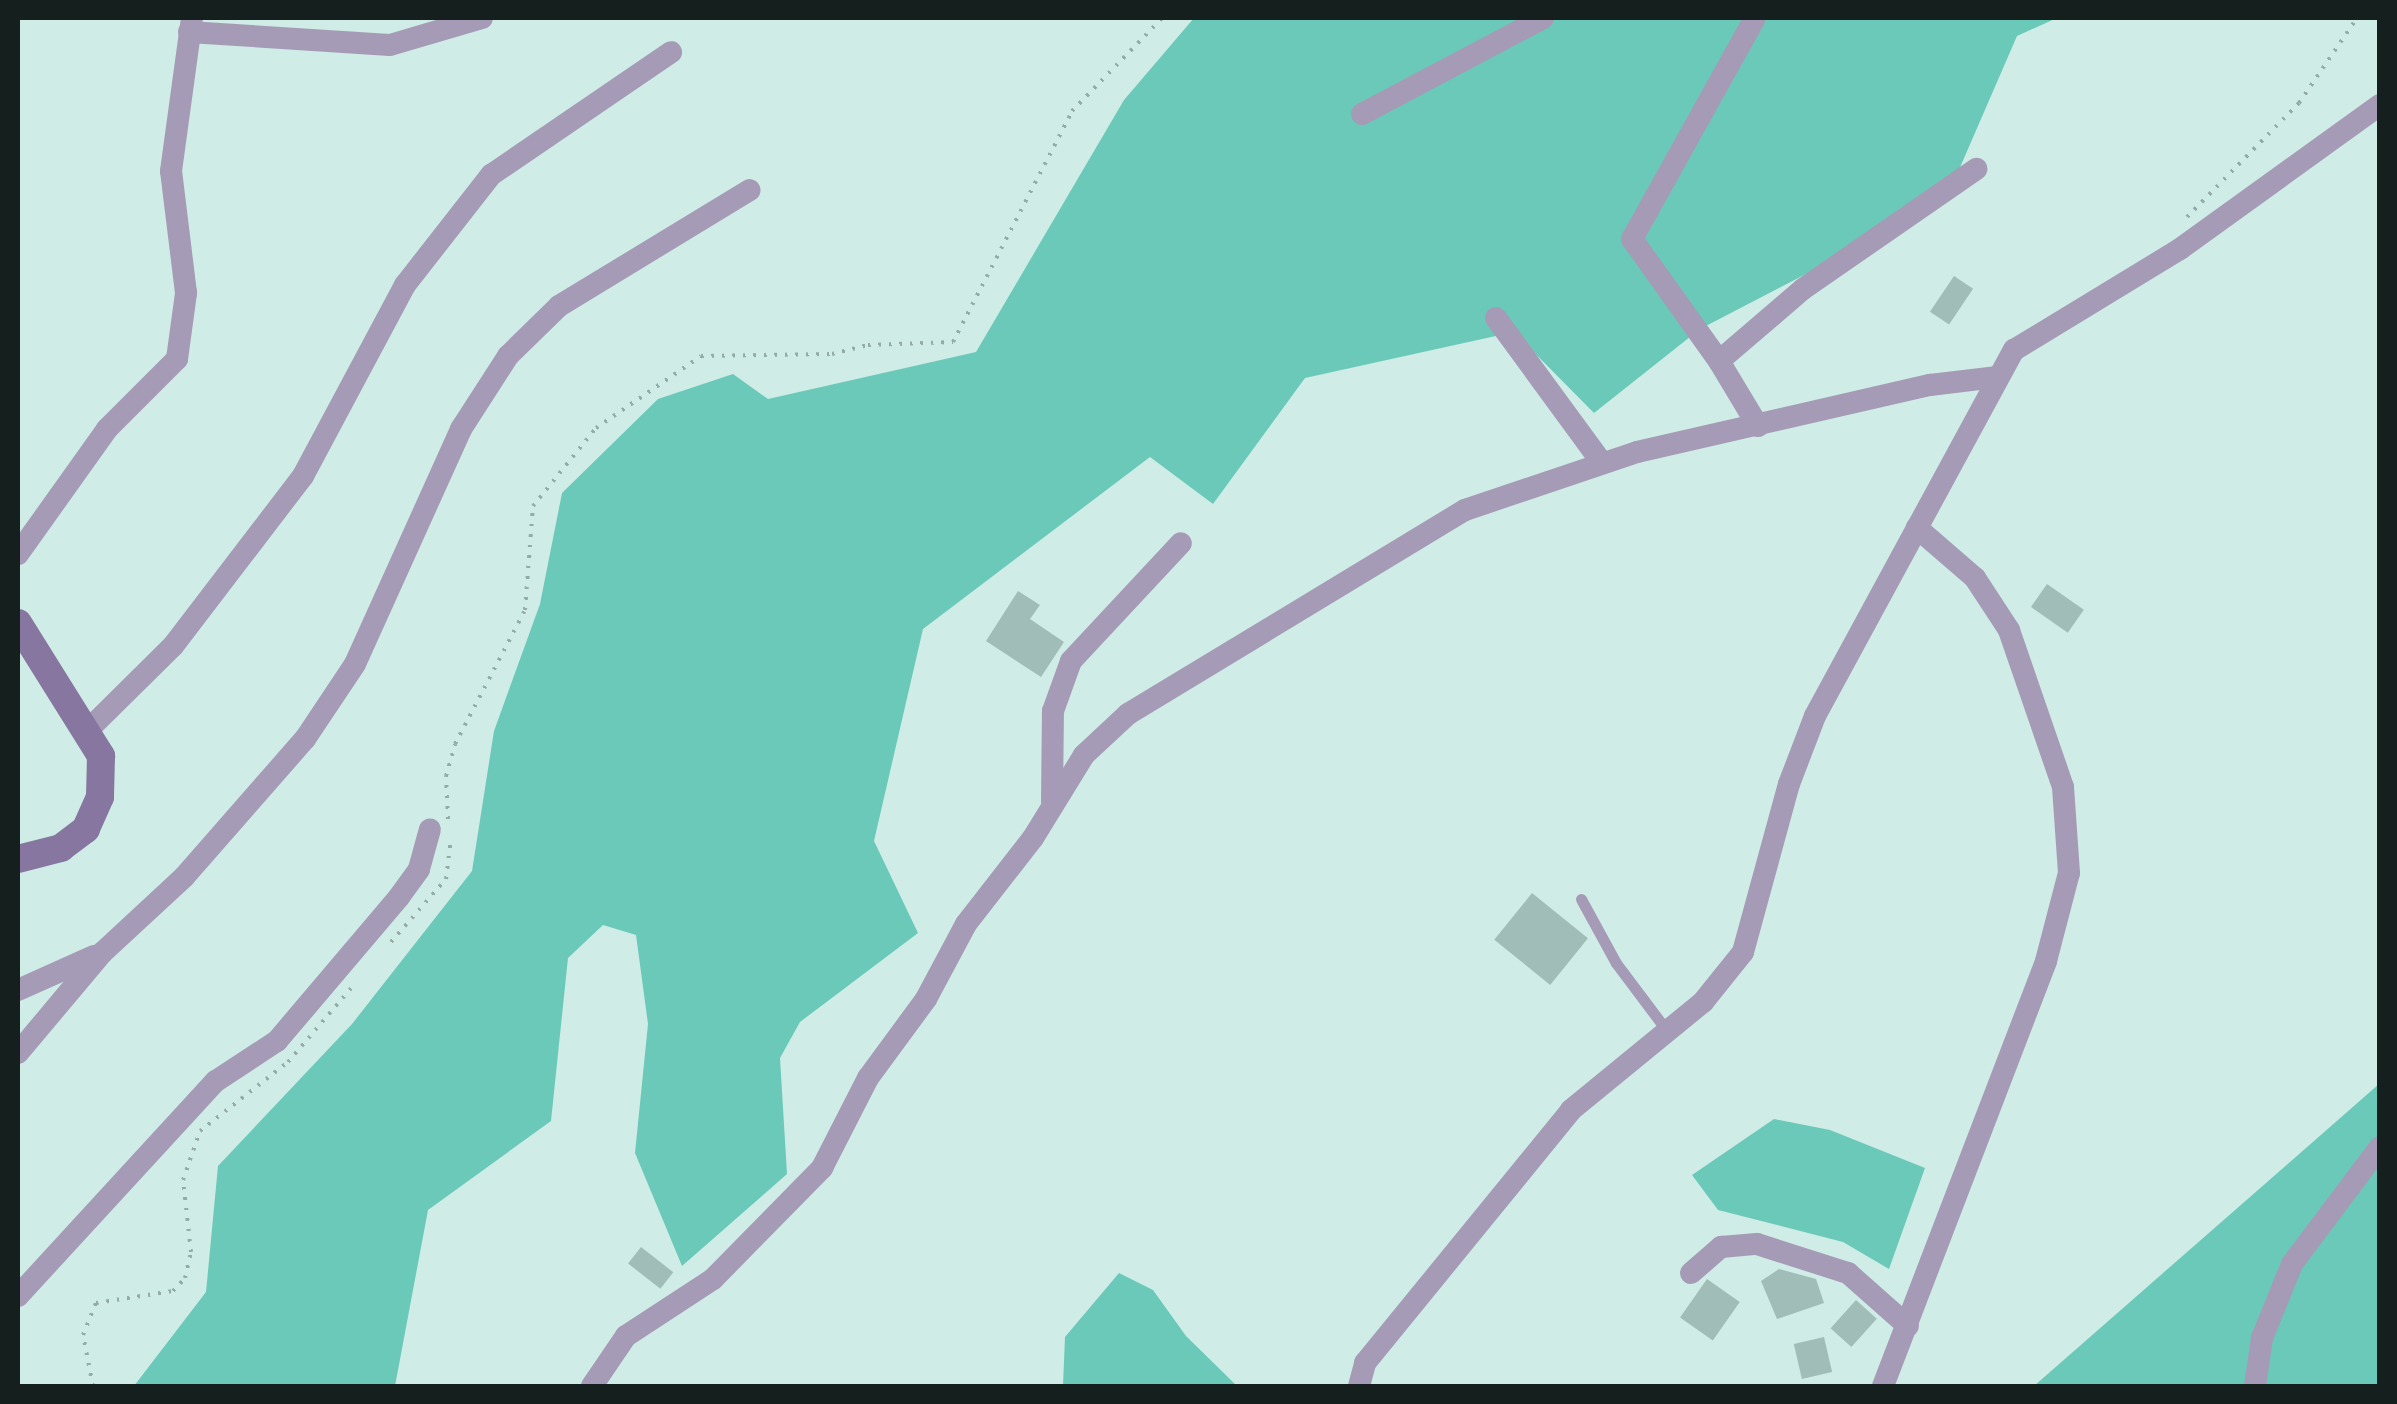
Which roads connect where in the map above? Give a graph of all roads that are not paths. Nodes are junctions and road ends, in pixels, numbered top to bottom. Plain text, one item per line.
1 (482, 18) edge
2 (1543, 18) edge
3 (1754, 18) edge
4 (191, 25) edge
5 (671, 52) dead end
6 (2380, 105) edge
7 (1362, 114) dead end
8 (1976, 169) dead end
9 (750, 190) dead end
10 (1496, 318) dead end
11 (1719, 361) junction
12 (1996, 377) junction
13 (1758, 426) junction
14 (1602, 462) junction
15 (1917, 528) junction
16 (1181, 543) dead end
17 (18, 554) edge
18 (18, 623) edge
19 (88, 731) junction
20 (1050, 814) junction
21 (430, 828) dead end
22 (18, 860) edge
23 (1582, 899) dead end
24 (102, 953) junction
25 (18, 990) edge
26 (1668, 1032) junction
27 (18, 1053) edge
28 (2380, 1147) edge
29 (1691, 1273) dead end
30 (18, 1296) edge
31 (1908, 1326) junction
32 (592, 1386) edge
33 (1359, 1386) edge
34 (1883, 1386) edge
35 (2256, 1386) edge

1 - 4 street
2 - 7 street
3 - 11 street
4 - 17 street
5 - 19 street
6 - 12 street
8 - 11 street
9 - 24 street
10 - 14 street
11 - 13 street
12 - 13 street
12 - 15 street
13 - 14 street
14 - 20 street
15 - 26 street
15 - 31 street
16 - 20 street
18 - 19 main road
19 - 22 main road
20 - 32 street
21 - 30 street
23 - 26 lane
24 - 25 street
24 - 27 street
26 - 33 street
28 - 35 street
29 - 31 street
31 - 34 street

